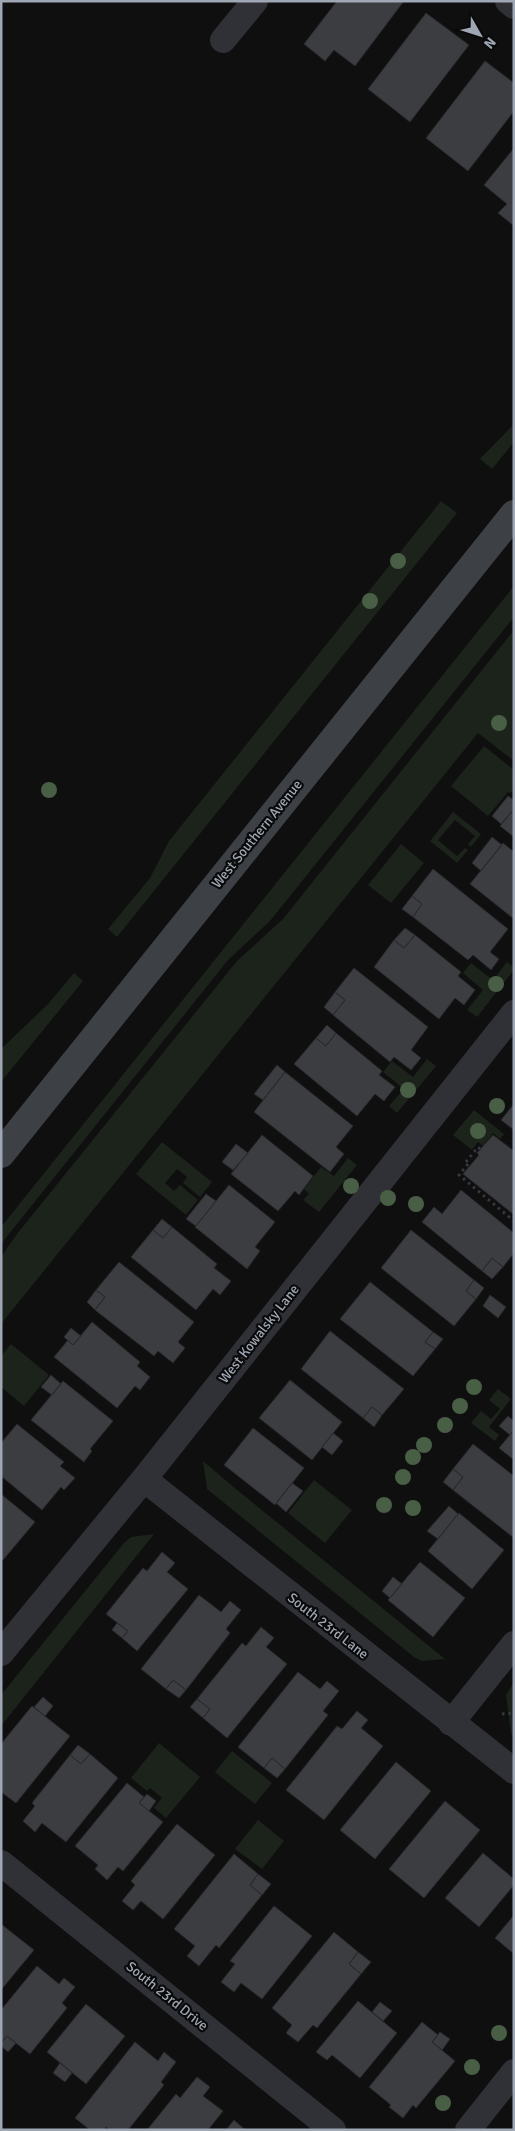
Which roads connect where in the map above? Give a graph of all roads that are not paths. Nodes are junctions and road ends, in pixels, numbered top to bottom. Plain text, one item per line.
1 (255, 1) edge
2 (508, 1) edge
3 (514, 6) edge
4 (223, 40) dead end
5 (514, 514) edge
6 (514, 1013) edge
7 (1, 1154) edge
8 (144, 1479) junction
9 (514, 1644) edge
10 (1, 1653) edge
11 (451, 1722) junction
12 (514, 1772) edge
13 (1, 1863) edge
14 (514, 2072) edge
15 (333, 2130) edge
16 (468, 2130) edge

1 - 4 street
2 - 3 street
5 - 7 main road, West Southern Avenue
6 - 8 street, West Kowalsky Lane
8 - 10 street, West Kowalsky Lane
8 - 11 street, South 23rd Lane
9 - 11 street
11 - 12 street, South 23rd Lane
13 - 15 street, South 23rd Drive
14 - 16 street

